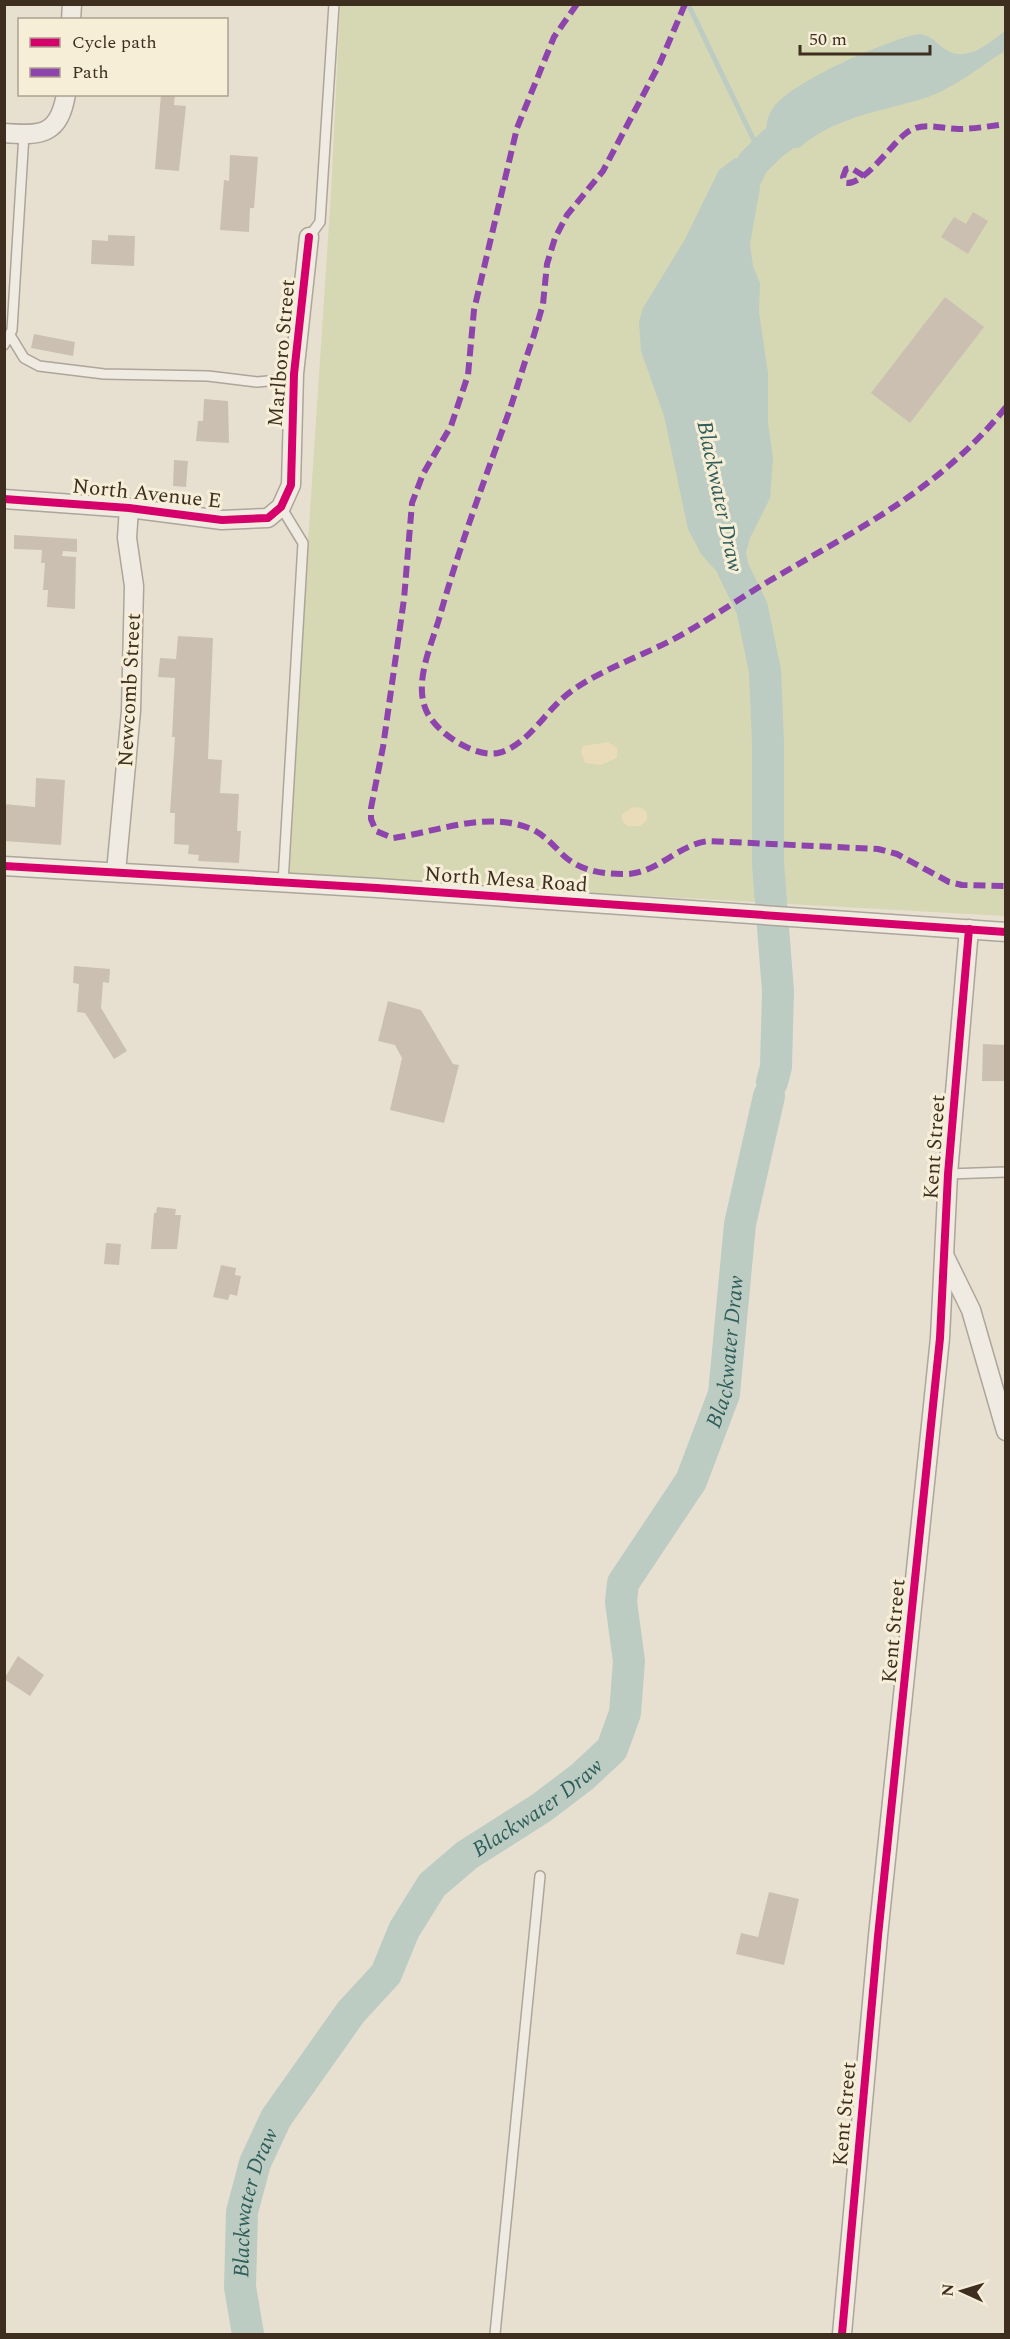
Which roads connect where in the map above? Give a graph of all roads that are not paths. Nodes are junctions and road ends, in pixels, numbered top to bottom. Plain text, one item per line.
1 (334, 4) edge
2 (66, 96) edge
3 (4, 133) edge
4 (24, 134) junction
5 (309, 237) joint
6 (10, 335) junction
7 (4, 345) edge
8 (294, 375) junction
9 (4, 499) edge
10 (281, 507) junction
11 (129, 508) junction
12 (4, 866) edge
13 (117, 872) junction
14 (283, 883) junction
15 (969, 929) junction
16 (1005, 932) edge
17 (1005, 1172) edge
18 (948, 1174) junction
19 (945, 1257) junction
20 (1005, 1431) edge
21 (540, 1876) dead end
22 (495, 2334) edge
23 (842, 2334) edge

1 - 5 lane
2 - 4 street
3 - 4 street
4 - 6 lane
5 - 8 street, Marlboro Street
6 - 7 lane
6 - 8 lane
8 - 10 street, Marlboro Street
9 - 11 street, North Avenue E
10 - 11 street, North Avenue E
10 - 14 lane
11 - 13 street, Newcomb Street
12 - 13 street, North Mesa Road
13 - 14 street, North Mesa Road
14 - 15 street, North Mesa Road
15 - 16 street, North Mesa Road
15 - 18 street, Kent Street
17 - 18 lane
18 - 19 street, Kent Street
19 - 20 street
19 - 23 street, Kent Street
21 - 22 lane

